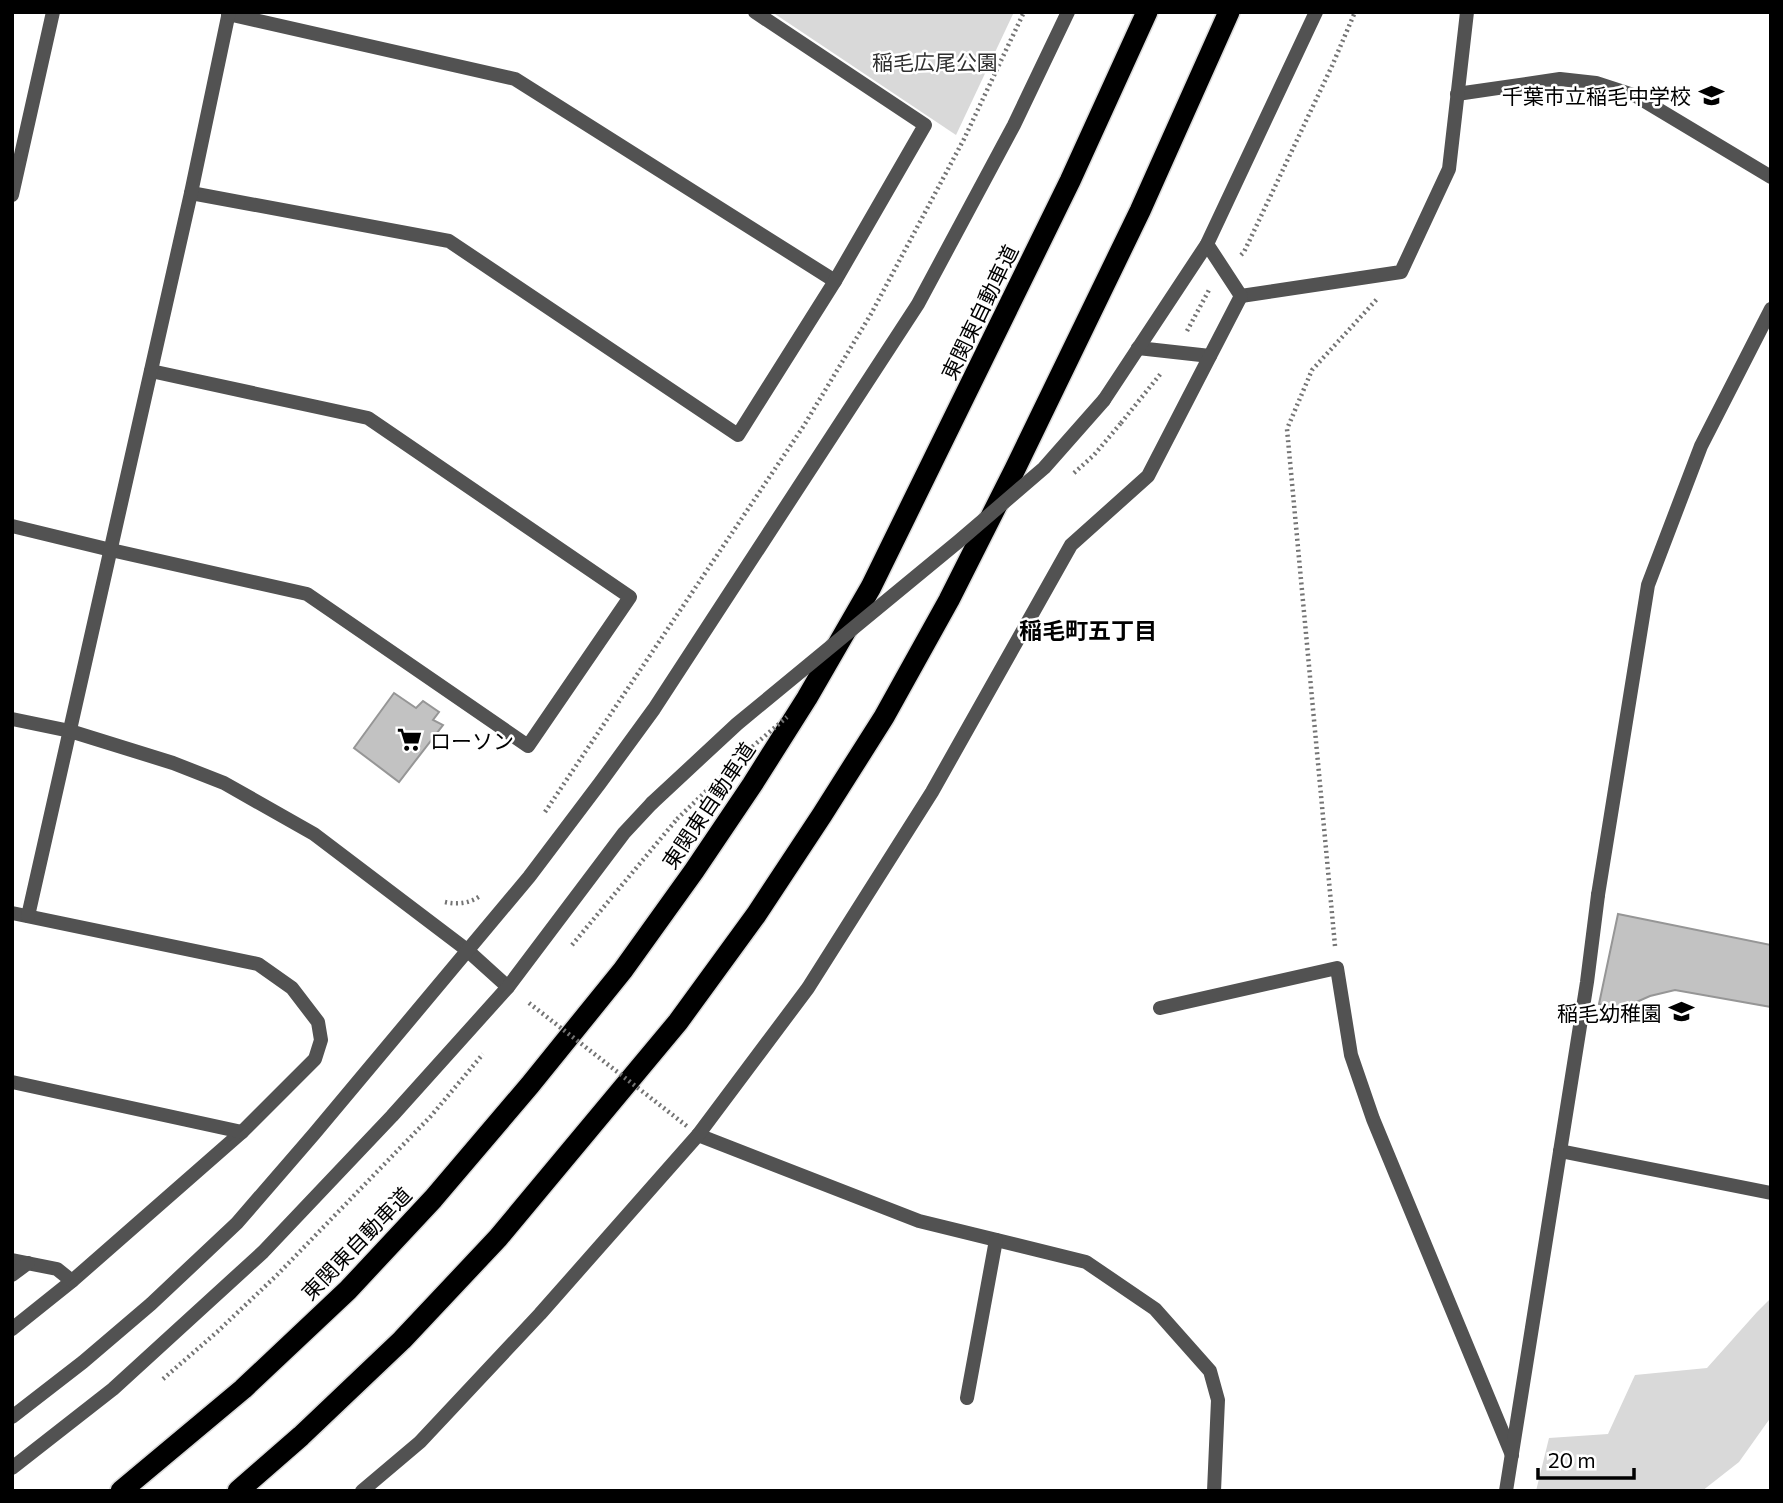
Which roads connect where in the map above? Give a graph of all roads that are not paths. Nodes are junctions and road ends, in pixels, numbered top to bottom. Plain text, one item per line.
1 (53, 12) edge
2 (755, 12) edge
3 (1068, 12) edge
4 (1147, 12) edge
5 (1229, 12) edge
6 (1316, 12) edge
7 (1467, 12) edge
8 (229, 13) edge
9 (1457, 94) junction
10 (1771, 177) edge
11 (191, 193) junction
12 (12, 195) edge
13 (1207, 244) junction
14 (835, 281) junction
15 (1241, 296) junction
16 (1771, 309) edge
17 (1138, 348) junction
18 (1210, 356) junction
19 (151, 371) junction
20 (12, 526) edge
21 (111, 550) junction
22 (12, 719) edge
23 (70, 731) junction
24 (12, 912) edge
25 (29, 916) junction
26 (467, 950) junction
27 (508, 987) junction
28 (1160, 1008) dead end
29 (12, 1082) edge
30 (693, 1131) junction
31 (242, 1132) junction
32 (1560, 1151) junction
33 (1771, 1193) edge
34 (996, 1240) junction
35 (12, 1260) edge
36 (29, 1263) junction
37 (12, 1275) edge
38 (72, 1281) junction
39 (12, 1328) edge
40 (967, 1398) dead end
41 (12, 1417) edge
42 (1513, 1455) junction
43 (12, 1468) edge
44 (121, 1491) edge
45 (238, 1491) edge
46 (362, 1491) edge
47 (1214, 1491) edge
48 (1506, 1491) edge

1 - 12 street
2 - 14 street
3 - 26 street
4 - 44 highway, 東関東自動車道
5 - 45 highway
6 - 13 street
7 - 9 street
8 - 11 street
8 - 14 street
9 - 10 street
9 - 15 street
11 - 14 street
11 - 19 street
13 - 15 street
13 - 17 street
15 - 18 street
16 - 32 street
17 - 18 street
17 - 27 street, bridge
18 - 30 street
19 - 21 street
19 - 21 street
20 - 21 street
21 - 23 street
22 - 23 street
23 - 25 street
23 - 26 street
24 - 25 street
25 - 31 street
26 - 27 street
26 - 41 street
27 - 43 street
28 - 42 street
29 - 31 street
30 - 34 street
30 - 46 street
31 - 38 street
32 - 33 street
32 - 42 street
34 - 40 street
34 - 47 street
35 - 36 street
36 - 37 street
36 - 38 street
38 - 39 street
42 - 48 street

